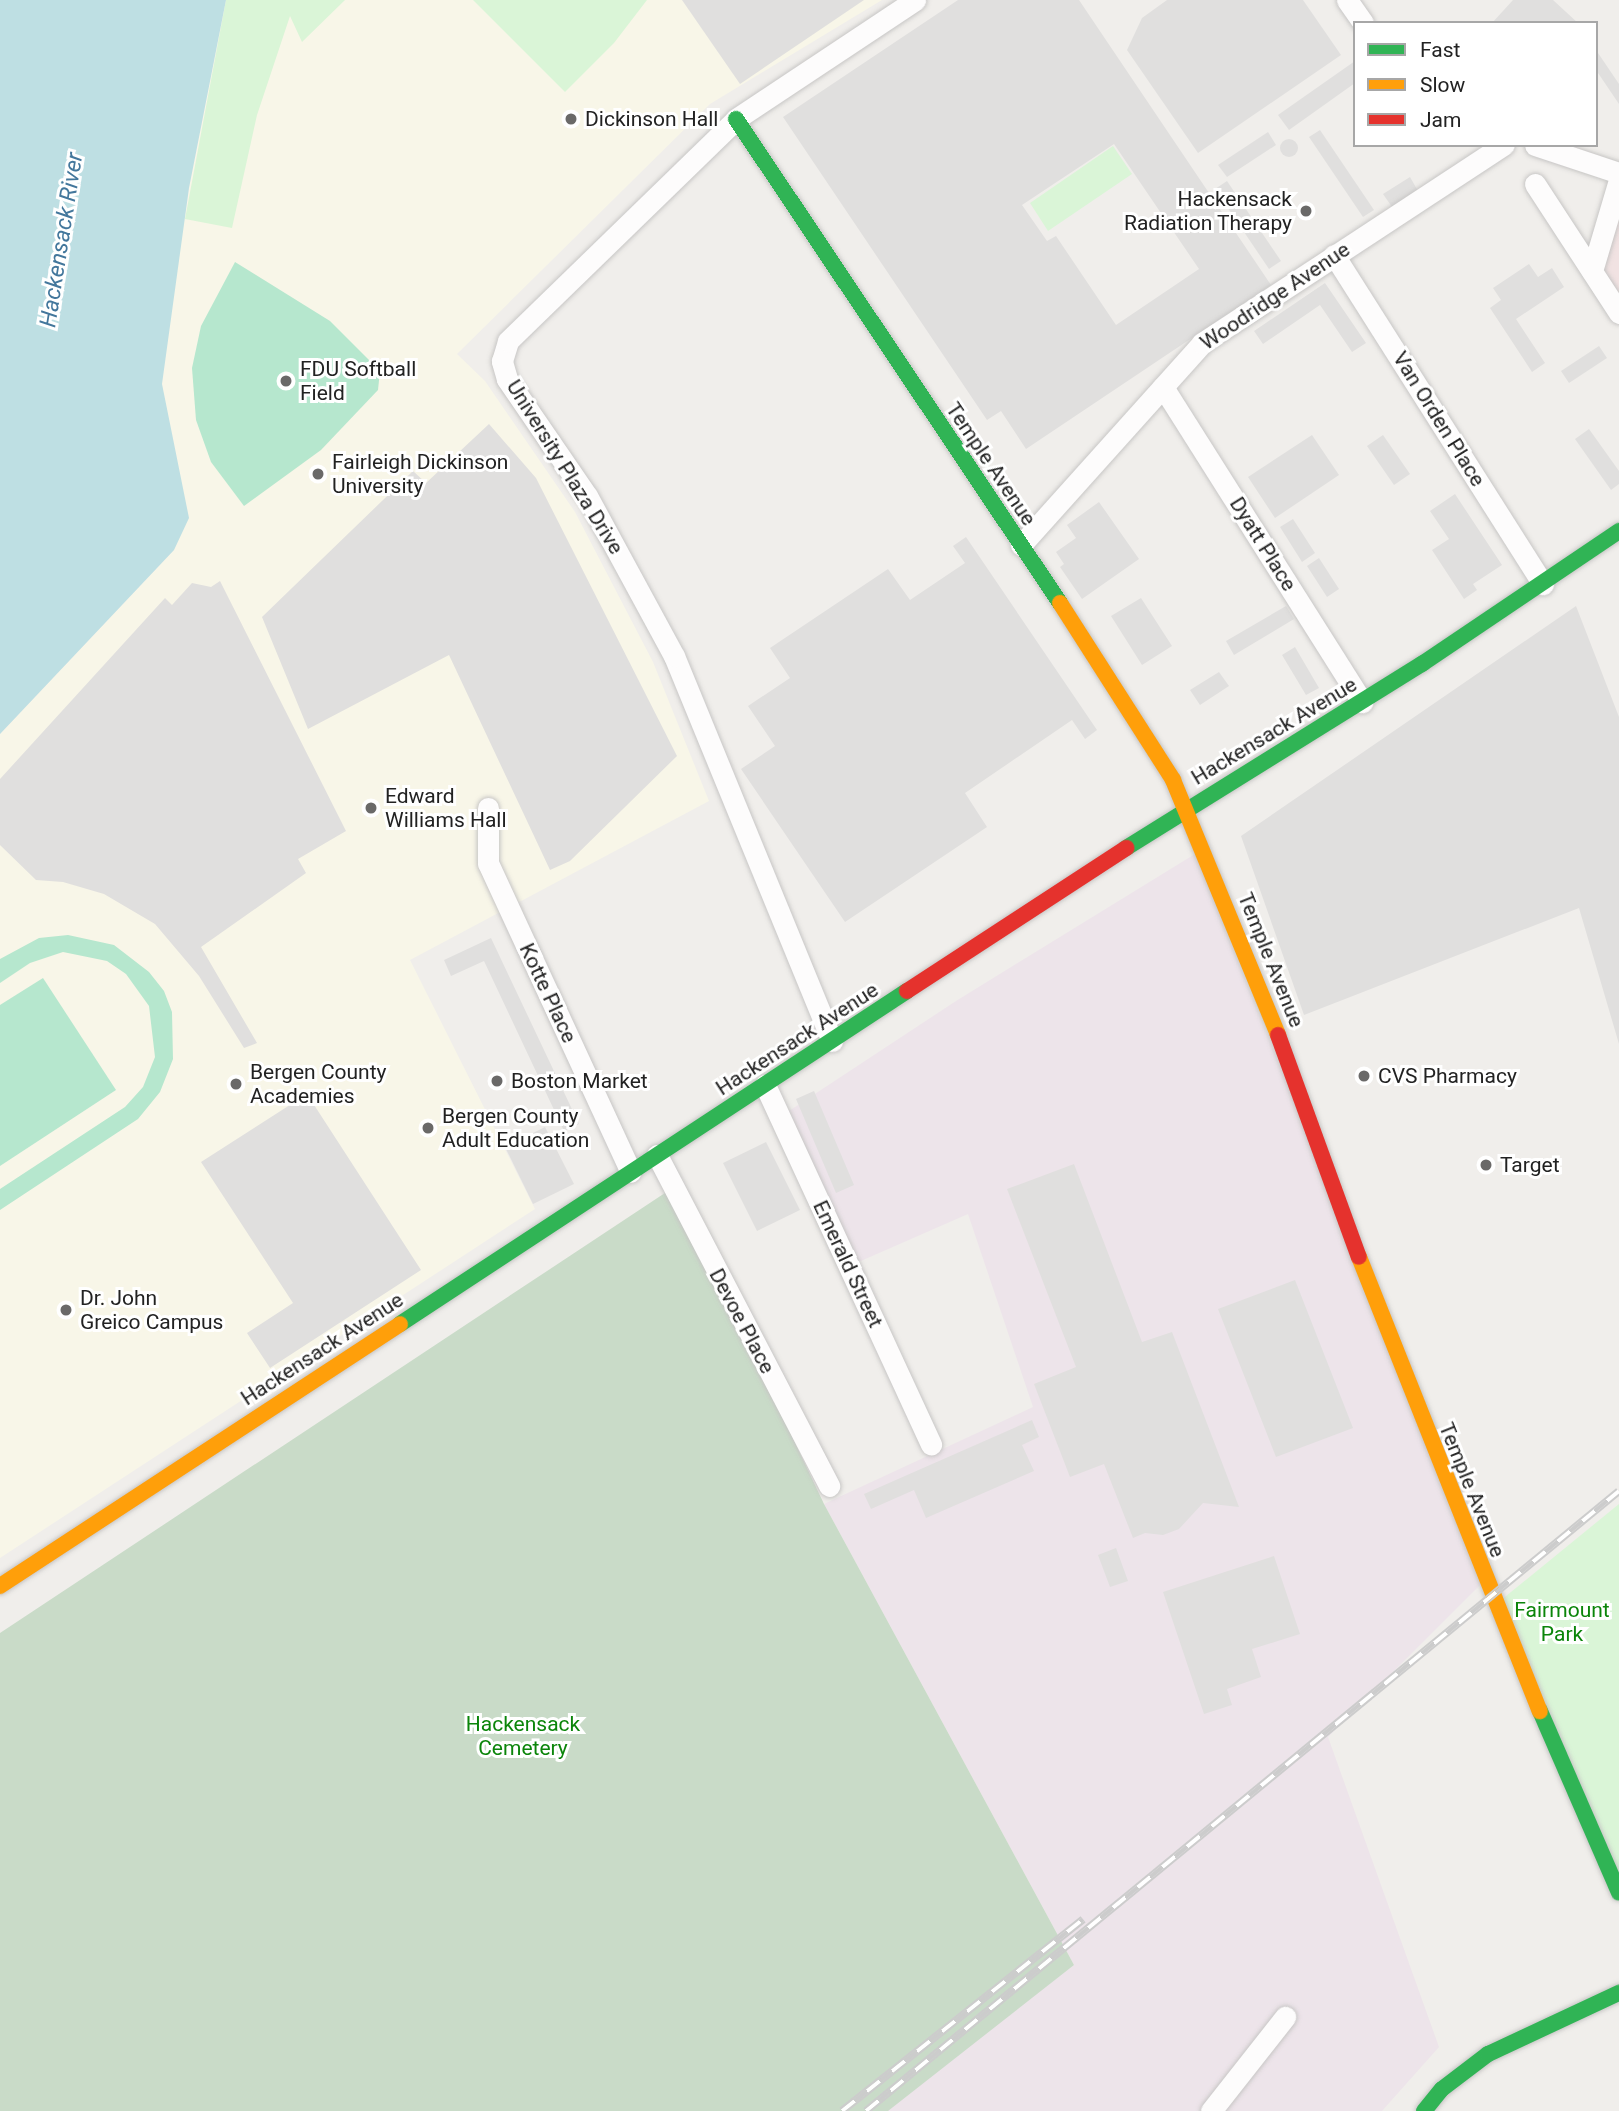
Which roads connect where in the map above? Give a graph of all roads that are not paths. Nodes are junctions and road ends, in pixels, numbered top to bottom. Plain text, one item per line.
1 (915, 0) edge
2 (1347, 0) edge
3 (1362, 21) edge
4 (736, 119) junction
5 (1501, 147) edge
6 (1541, 147) edge
7 (1619, 173) edge
8 (1619, 180) edge
9 (1535, 184) dead end
10 (1334, 255) junction
11 (1592, 271) junction
12 (1619, 313) edge
13 (1163, 387) junction
14 (1619, 531) edge
15 (1021, 545) junction
16 (1543, 584) junction
17 (1362, 702) junction
18 (488, 808) dead end
19 (1186, 809) junction
20 (832, 1041) junction
21 (765, 1085) junction
22 (657, 1155) junction
23 (631, 1172) junction
24 (931, 1444) dead end
25 (829, 1486) dead end
26 (0, 1586) edge
27 (1619, 1893) edge
28 (1619, 1993) edge
29 (1285, 2017) dead end
30 (1211, 2111) edge
31 (1424, 2111) edge

1 - 4 street, University Plaza Drive
2 - 3 street
4 - 15 main road, Temple Avenue
4 - 20 street, University Plaza Drive
5 - 10 street, Woodridge Avenue
6 - 7 street
8 - 11 street
9 - 11 street
10 - 13 street, Woodridge Avenue
10 - 16 street, Van Orden Place
11 - 12 street
13 - 15 street, Woodridge Avenue
13 - 17 street, Dyatt Place
14 - 16 main road, Hackensack Avenue
15 - 19 main road, Temple Avenue
16 - 17 main road, Hackensack Avenue
17 - 19 main road, Hackensack Avenue
18 - 23 street, Kotte Place
19 - 20 main road, Hackensack Avenue
19 - 27 main road, Temple Avenue
20 - 21 main road, Hackensack Avenue
21 - 22 main road, Hackensack Avenue
21 - 24 street, Emerald Street
22 - 23 main road, Hackensack Avenue
22 - 25 street, Devoe Place
23 - 26 main road, Hackensack Avenue
28 - 31 main road
29 - 30 street

